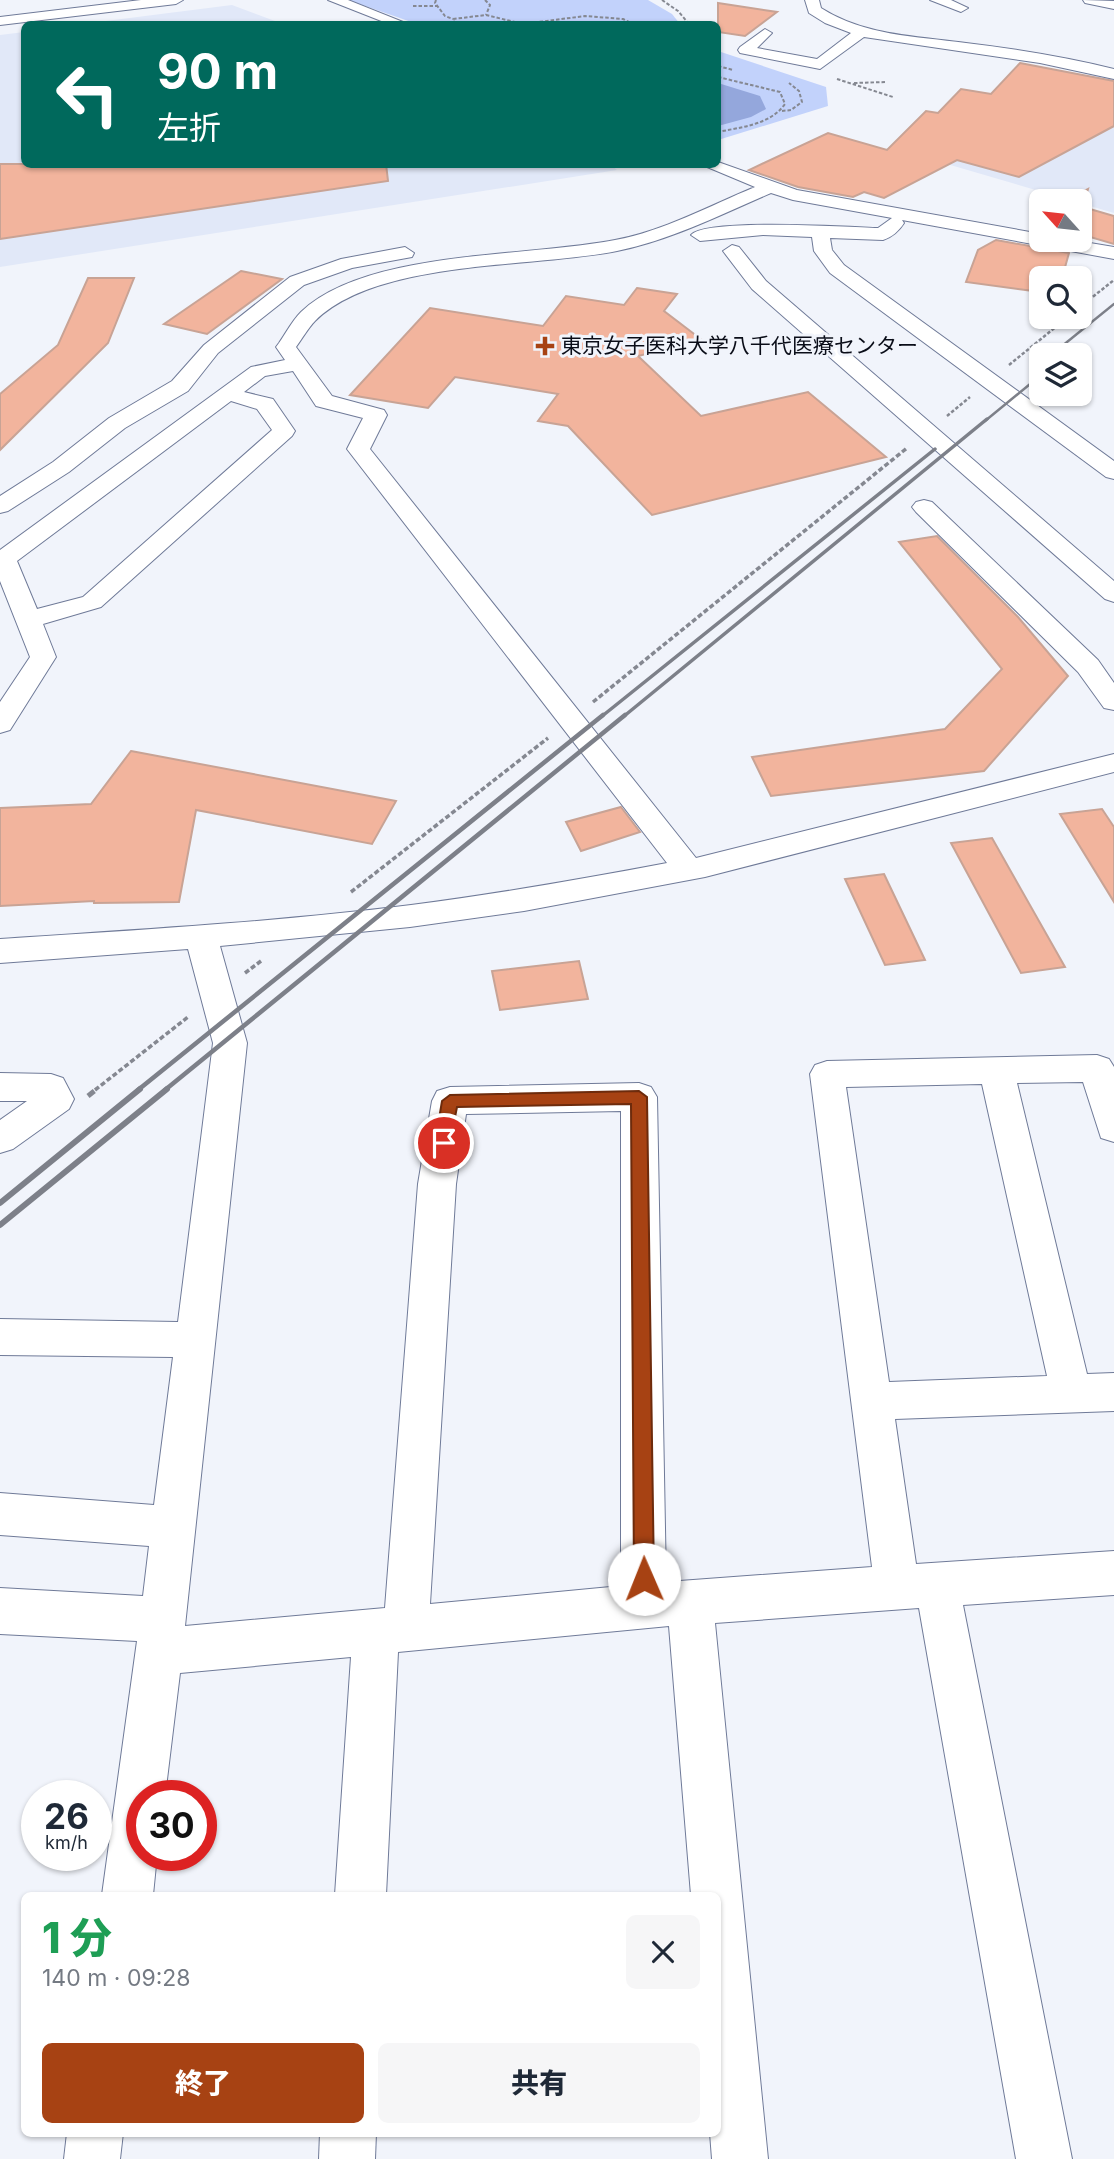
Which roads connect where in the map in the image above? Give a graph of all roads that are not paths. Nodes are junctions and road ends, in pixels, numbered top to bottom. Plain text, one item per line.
1 (176, 0) edge
2 (335, 0) edge
3 (812, 0) edge
4 (937, 0) edge
5 (1090, 0) edge
6 (1114, 5) edge
7 (961, 8) dead end
8 (0, 21) edge
9 (393, 21) edge
10 (862, 32) junction
11 (981, 32) dead end
12 (765, 33) dead end
13 (962, 46) junction
14 (1103, 54) dead end
15 (1082, 66) junction
16 (1114, 74) edge
17 (719, 168) edge
18 (767, 188) junction
19 (902, 216) junction
20 (820, 230) junction
21 (700, 236) dead end
22 (654, 237) junction
23 (732, 251) dead end
24 (1114, 253) edge
25 (298, 364) junction
26 (228, 394) junction
27 (1114, 472) edge
28 (0, 506) edge
29 (924, 507) dead end
30 (1114, 594) edge
31 (27, 620) junction
32 (1114, 702) edge
33 (0, 724) edge
34 (1114, 763) edge
35 (689, 870) junction
36 (201, 937) junction
37 (0, 951) edge
38 (996, 1070) junction
39 (0, 1087) edge
40 (1114, 1129) edge
41 (0, 1139) edge
42 (0, 1337) edge
43 (196, 1340) junction
44 (1114, 1392) edge
45 (1071, 1393) junction
46 (872, 1401) junction
47 (0, 1514) edge
48 (172, 1527) junction
49 (1114, 1573) edge
50 (917, 1586) junction
51 (667, 1604) junction
52 (0, 1611) edge
53 (391, 1630) junction
54 (161, 1636) junction
55 (127, 1892) edge
56 (361, 1892) edge
57 (715, 1892) edge
58 (721, 1940) edge
59 (95, 2137) edge
60 (348, 2137) edge
61 (92, 2159) edge
62 (346, 2159) edge
63 (740, 2159) edge
64 (1044, 2159) edge

1 - 8 street
2 - 9 street
3 - 10 street
4 - 7 street
5 - 6 street
10 - 12 street
10 - 13 street
11 - 13 street
13 - 15 street
14 - 15 street
15 - 16 street
17 - 18 street
18 - 19 street
18 - 22 street
19 - 20 street
19 - 24 street
20 - 21 street
20 - 27 street
22 - 25 street
22 - 28 street
23 - 30 street
25 - 26 street
25 - 35 street
26 - 31 street
26 - 31 street
29 - 32 street
31 - 33 street
34 - 35 street
35 - 36 street
36 - 37 street
36 - 43 street
38 - 40 street
38 - 45 street
38 - 46 street
39 - 41 street
42 - 43 street
43 - 48 street
44 - 45 street
45 - 46 street
46 - 50 street
47 - 48 street
48 - 54 street
49 - 50 street
50 - 51 street
50 - 64 street
51 - 53 street
51 - 53 street
51 - 57 street
52 - 54 street
53 - 54 street
53 - 56 street
54 - 55 street
58 - 63 street
59 - 61 street
60 - 62 street

